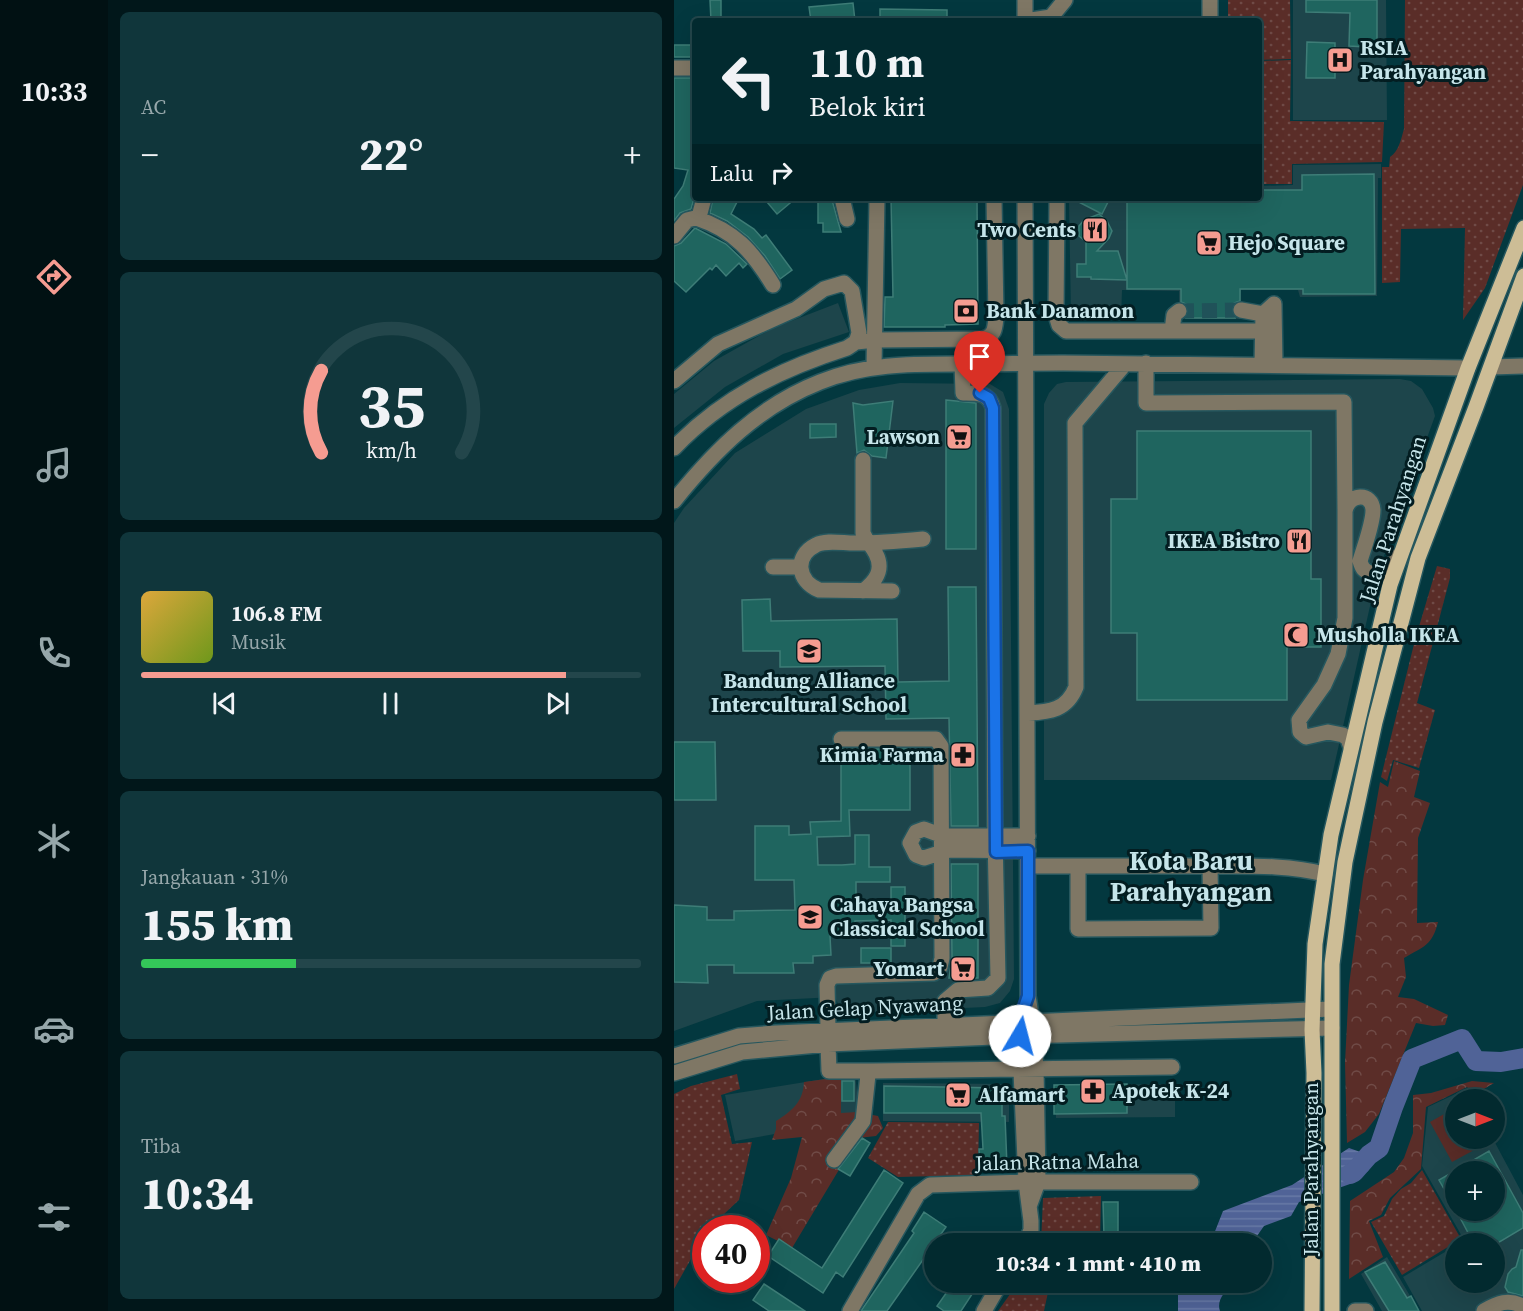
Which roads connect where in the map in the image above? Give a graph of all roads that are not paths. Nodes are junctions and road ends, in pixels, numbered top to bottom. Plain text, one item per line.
1 (1025, 0) edge
2 (1066, 0) edge
3 (1210, 0) edge
4 (1025, 18) edge
5 (1047, 18) edge
6 (1210, 18) edge
7 (674, 68) edge
8 (692, 68) edge
9 (702, 201) edge
10 (843, 201) edge
11 (877, 201) edge
12 (994, 201) edge
13 (1025, 201) edge
14 (1056, 201) edge
15 (696, 218) junction
16 (846, 219) dead end
17 (1523, 228) edge
18 (674, 236) edge
19 (1523, 276) edge
20 (773, 285) dead end
21 (1241, 310) tunnel mouth
22 (1179, 311) dead end
23 (1268, 331) junction
24 (1172, 332) junction
25 (876, 340) junction
26 (856, 342) junction
27 (1026, 363) junction
28 (1146, 363) junction
29 (962, 364) junction
30 (1125, 364) junction
31 (1269, 364) junction
32 (1523, 366) edge
33 (874, 367) junction
34 (1491, 367) junction
35 (1468, 368) junction
36 (674, 381) edge
37 (674, 448) edge
38 (863, 460) dead end
39 (674, 501) edge
40 (1345, 511) junction
41 (923, 539) dead end
42 (866, 543) junction
43 (1402, 551) junction
44 (1418, 558) junction
45 (773, 567) dead end
46 (800, 567) junction
47 (863, 591) junction
48 (892, 591) dead end
49 (1028, 713) junction
50 (841, 739) dead end
51 (1351, 747) junction
52 (943, 844) junction
53 (995, 844) junction
54 (1028, 851) junction
55 (1210, 866) junction
56 (1078, 867) junction
57 (1325, 874) junction
58 (1331, 1009) junction
59 (1312, 1010) junction
60 (945, 1025) junction
61 (1026, 1028) junction
62 (1332, 1028) junction
63 (1312, 1030) junction
64 (828, 1037) junction
65 (674, 1056) edge
66 (1172, 1067) dead end
67 (1029, 1068) junction
68 (872, 1071) junction
69 (674, 1073) edge
70 (834, 1160) dead end
71 (1032, 1182) junction
72 (1191, 1182) dead end
73 (1030, 1233) edge
74 (995, 1293) edge
75 (1523, 1307) edge
76 (850, 1311) edge
77 (984, 1311) edge
78 (1312, 1311) edge
79 (1332, 1311) edge
80 (1355, 1311) edge
81 (1366, 1311) edge
82 (1484, 1311) edge

1 - 4 street
2 - 5 street
3 - 6 street
7 - 8 street
9 - 15 street
10 - 16 street
11 - 25 street
12 - 25 street
13 - 27 street
14 - 24 street
15 - 18 street
15 - 20 street
17 - 35 main road, Jalan Parahyangan
19 - 34 main road, Jalan Parahyangan
21 - 23 street
22 - 24 street
23 - 24 street
23 - 31 street
25 - 26 street
25 - 33 street
26 - 36 street
26 - 37 street
27 - 29 street
27 - 30 street
27 - 49 street
28 - 30 street
28 - 31 street
28 - 40 street
29 - 33 street
29 - 53 street
30 - 49 street
31 - 35 street
32 - 34 street
33 - 39 street
34 - 44 main road, Jalan Parahyangan
35 - 43 main road, Jalan Parahyangan
38 - 42 street
40 - 43 street
40 - 51 street
41 - 42 street
42 - 46 street
42 - 47 street
43 - 44 main road
43 - 51 main road, Jalan Parahyangan
44 - 58 main road, Jalan Parahyangan
45 - 46 street
46 - 47 street
47 - 48 street
49 - 54 street
50 - 52 street
51 - 57 main road, Jalan Parahyangan
52 - 53 street
52 - 64 street
53 - 54 street
53 - 60 street
54 - 56 street
54 - 61 street
55 - 56 street
55 - 56 street
55 - 57 street
57 - 59 main road, Jalan Parahyangan
58 - 59 street
58 - 62 main road, Jalan Parahyangan
59 - 61 street, Jalan Gelap Nyawang
59 - 63 main road, Jalan Parahyangan
60 - 61 street, Jalan Gelap Nyawang
60 - 64 street, Jalan Gelap Nyawang
61 - 63 street, Jalan Gelap Nyawang
61 - 64 street, Jalan Gelap Nyawang
61 - 67 street
62 - 63 street
62 - 79 main road, Jalan Parahyangan
63 - 78 main road, Jalan Parahyangan
64 - 65 street, Jalan Gelap Nyawang
64 - 68 street
64 - 69 street, Jalan Gelap Nyawang
66 - 67 street
67 - 68 street
67 - 71 street
68 - 70 street
71 - 72 street, Jalan Ratna Maha
71 - 73 street
71 - 76 street, Jalan Ratna Maha
74 - 77 street
75 - 82 street
80 - 81 street

